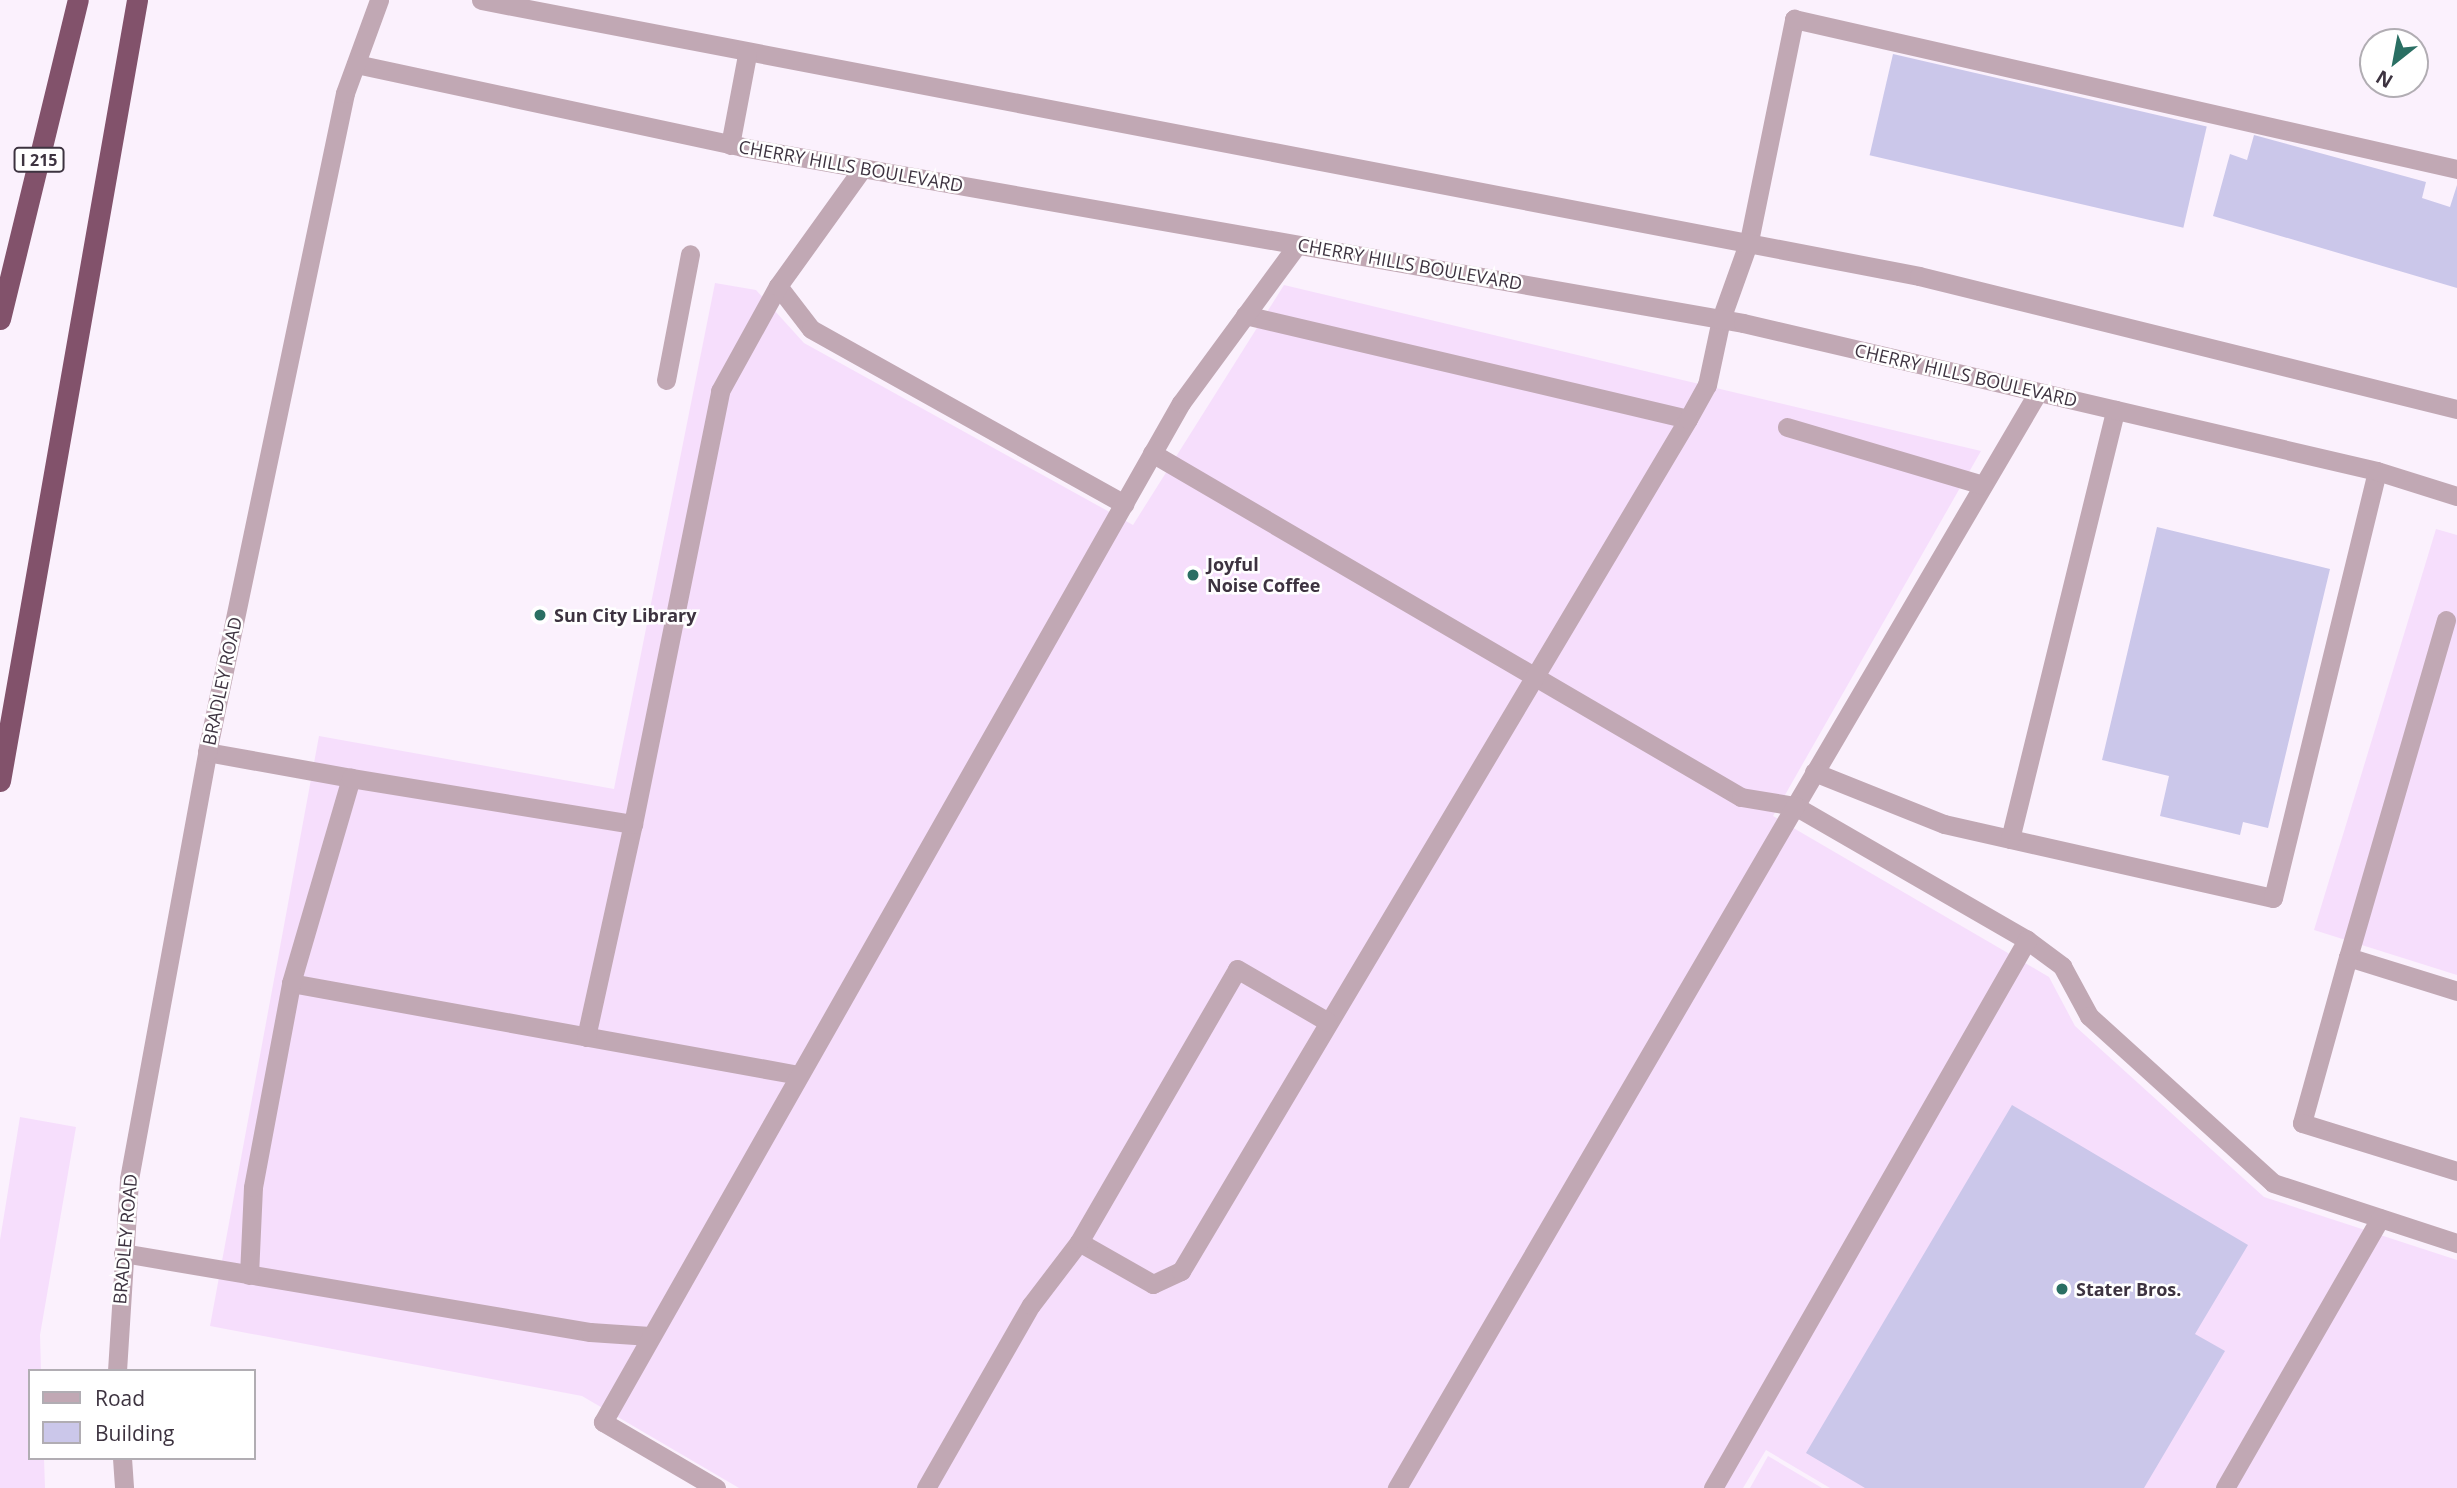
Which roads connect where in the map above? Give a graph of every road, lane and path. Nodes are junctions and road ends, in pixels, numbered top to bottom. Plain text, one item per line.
1 (78, 0) edge
2 (137, 0) edge
3 (379, 0) edge
4 (481, 0) edge
5 (747, 55) junction
6 (356, 64) junction
7 (730, 145) junction
8 (862, 169) junction
9 (2457, 169) edge
10 (1749, 241) junction
11 (1297, 244) junction
12 (690, 254) dead end
13 (778, 286) junction
14 (1245, 315) junction
15 (0, 319) edge
16 (1721, 319) junction
17 (666, 380) dead end
18 (2038, 392) junction
19 (2457, 409) edge
20 (2115, 410) junction
21 (1688, 419) junction
22 (1787, 427) dead end
23 (1152, 453) junction
24 (2377, 471) junction
25 (1983, 485) junction
26 (2457, 496) edge
27 (1124, 504) junction
28 (2446, 620) dead end
29 (1535, 677) junction
30 (207, 752) junction
31 (1814, 772) junction
32 (351, 778) junction
33 (0, 781) edge
34 (1795, 806) junction
35 (633, 824) junction
36 (2010, 839) junction
37 (2027, 940) junction
38 (2348, 957) junction
39 (291, 983) junction
40 (2457, 991) edge
41 (1328, 1022) junction
42 (586, 1037) junction
43 (799, 1075) junction
44 (2457, 1171) edge
45 (2379, 1218) junction
46 (1079, 1242) junction
47 (2457, 1244) edge
48 (123, 1253) junction
49 (248, 1275) junction
50 (650, 1336) junction
51 (117, 1369) edge
52 (122, 1460) edge
53 (124, 1488) edge
54 (716, 1488) edge
55 (926, 1488) edge
56 (1397, 1488) edge
57 (1713, 1488) edge
58 (2225, 1488) edge

1 - 15 highway, I 215
2 - 33 highway
3 - 6 street, BRADLEY ROAD
4 - 5 street
5 - 7 street
5 - 10 street
6 - 7 street, CHERRY HILLS BOULEVARD
6 - 30 street, BRADLEY ROAD
7 - 8 street, CHERRY HILLS BOULEVARD
8 - 11 street, CHERRY HILLS BOULEVARD
8 - 13 street
9 - 10 street
10 - 16 street
10 - 19 street
11 - 14 street
11 - 16 street, CHERRY HILLS BOULEVARD
12 - 17 street
13 - 27 street
13 - 35 street
14 - 21 street
14 - 23 street
16 - 18 street, CHERRY HILLS BOULEVARD
16 - 21 street
18 - 20 street, CHERRY HILLS BOULEVARD
18 - 25 street
20 - 24 street, CHERRY HILLS BOULEVARD
20 - 36 street
21 - 29 street
22 - 25 street
23 - 27 street
23 - 29 street
24 - 26 street, CHERRY HILLS BOULEVARD
24 - 36 street
25 - 31 street
27 - 43 street
28 - 38 street
29 - 34 street
29 - 41 street
30 - 32 street
30 - 48 street, BRADLEY ROAD
31 - 34 street
31 - 36 street
32 - 35 street
32 - 39 street
34 - 37 street
34 - 56 street
35 - 42 street
37 - 45 street
37 - 57 street
38 - 40 street
38 - 44 street
39 - 42 street
39 - 49 street
41 - 46 street
41 - 46 street
42 - 43 street
43 - 50 street
45 - 47 street
45 - 58 street
46 - 55 street
48 - 49 street
48 - 51 street, BRADLEY ROAD
49 - 50 street
50 - 54 street
52 - 53 street

